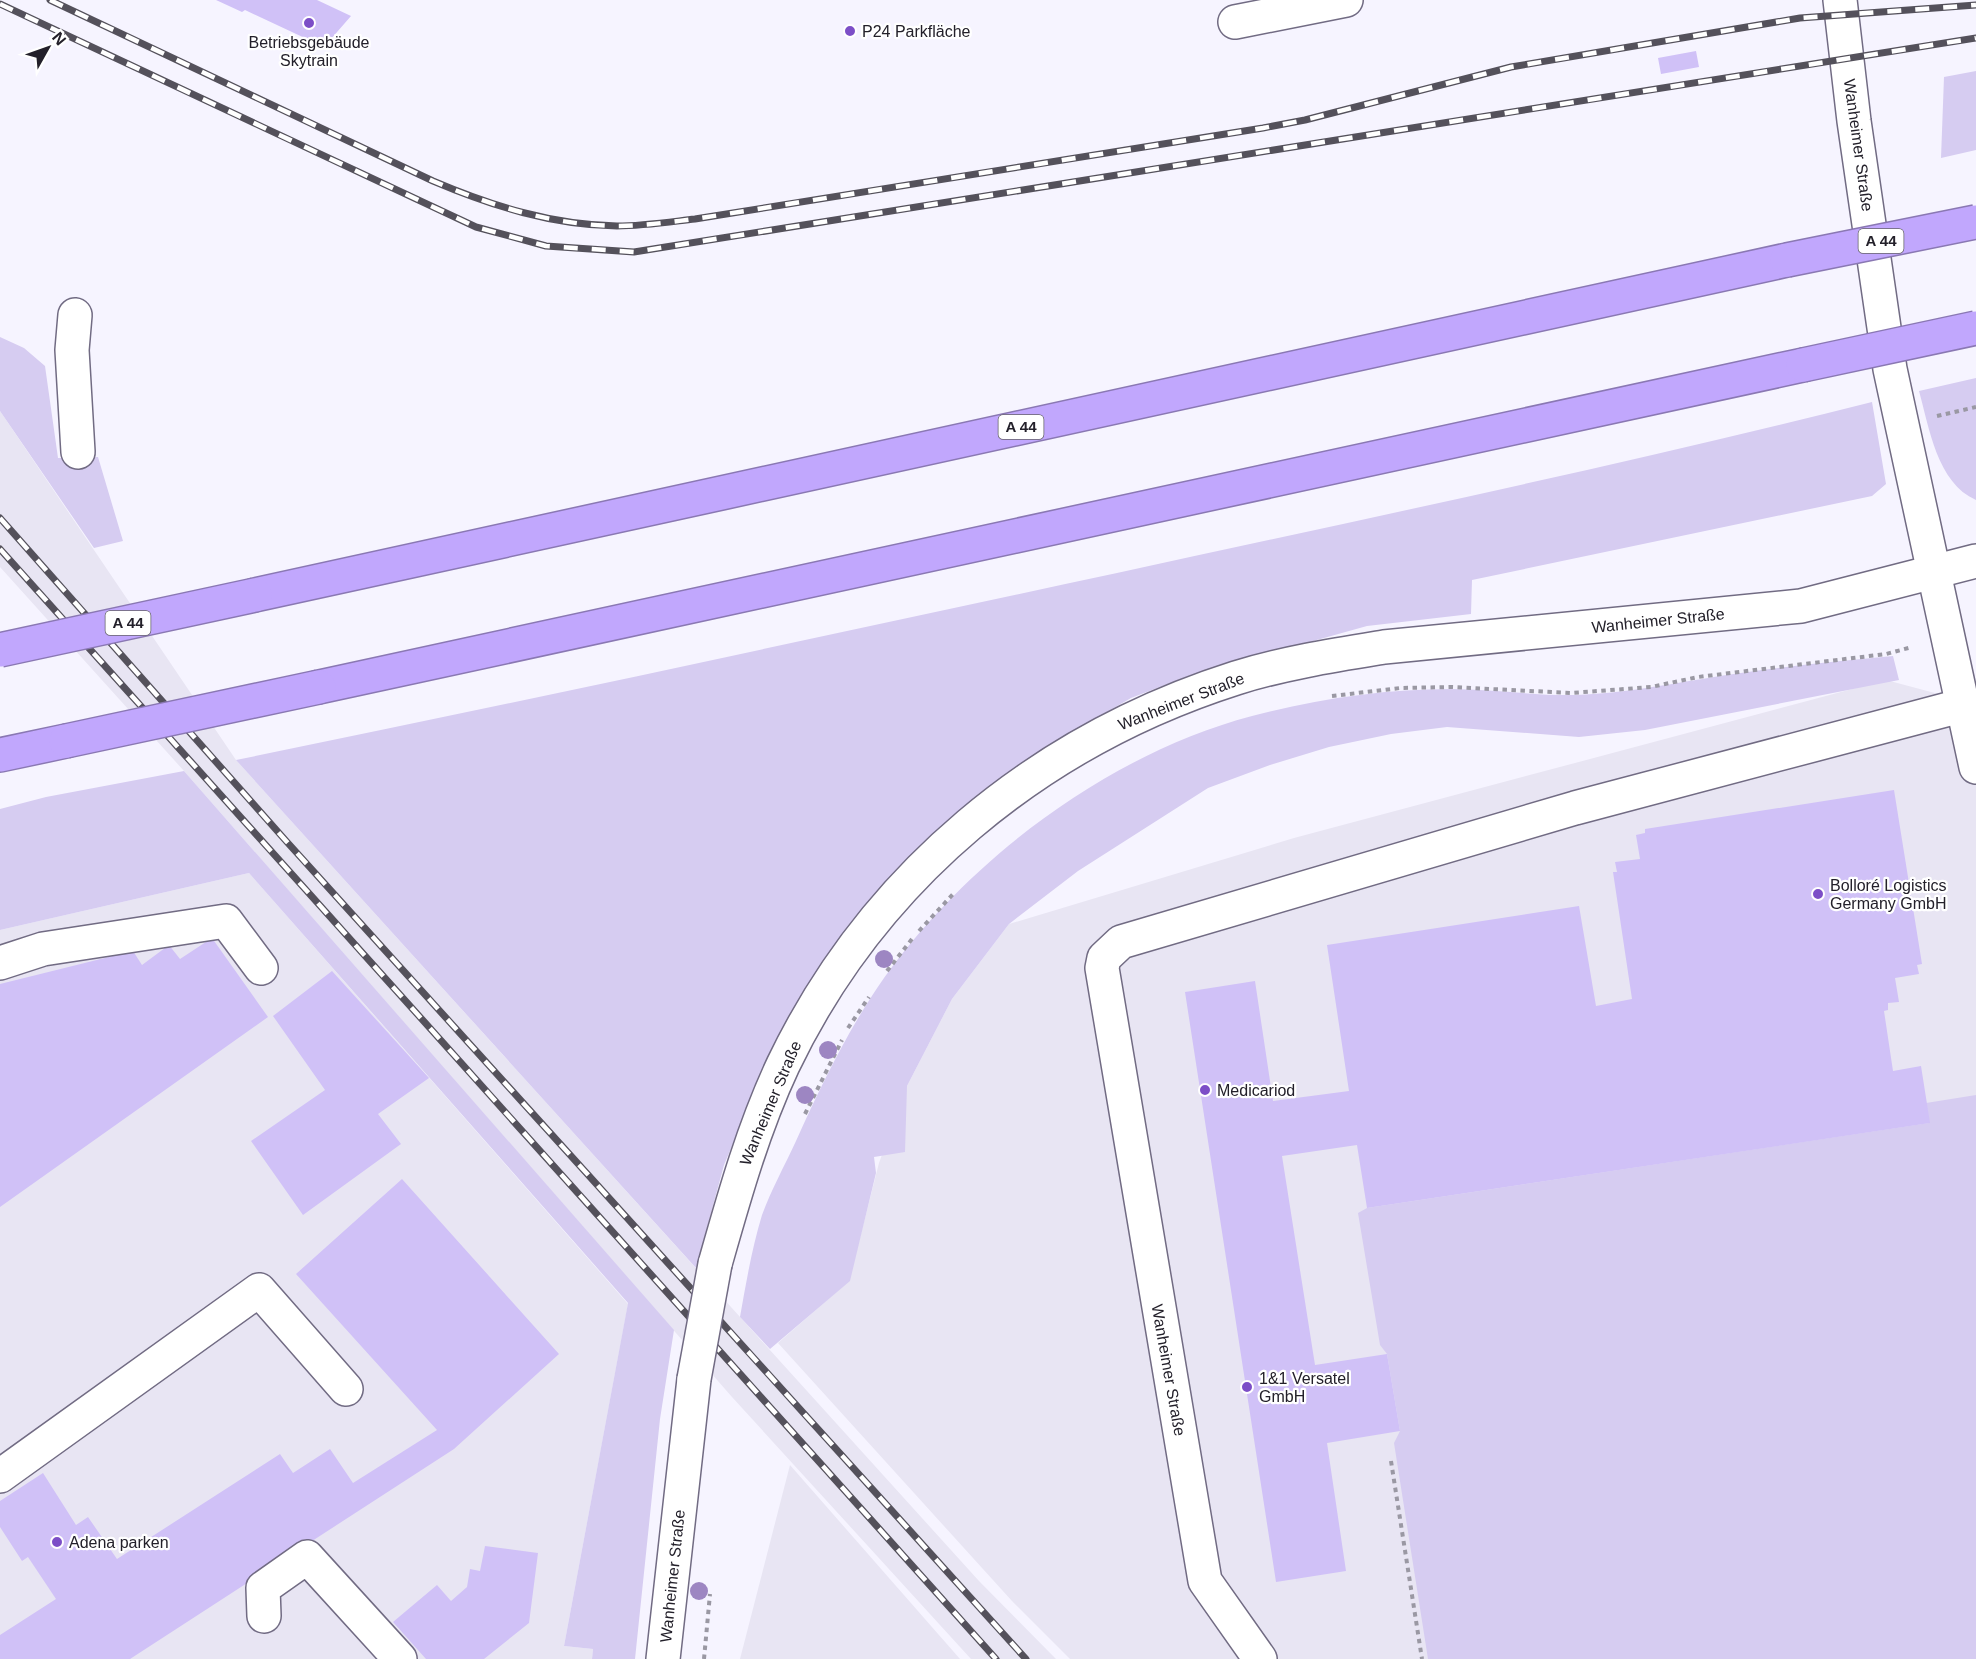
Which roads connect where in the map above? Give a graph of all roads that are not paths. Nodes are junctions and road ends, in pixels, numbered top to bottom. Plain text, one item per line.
1 (1346, 0) edge
2 (1840, 0) edge
3 (1235, 22) dead end
4 (1976, 222) edge
5 (75, 315) dead end
6 (1976, 328) edge
7 (78, 452) dead end
8 (1976, 561) edge
9 (1934, 572) junction
10 (0, 651) edge
11 (1964, 705) junction
12 (0, 755) edge
13 (1976, 767) edge
14 (0, 963) edge
15 (261, 968) dead end
16 (346, 1389) dead end
17 (0, 1476) edge
18 (264, 1616) dead end
19 (400, 1659) edge
20 (663, 1659) edge
21 (1260, 1659) edge

1 - 3 street
2 - 9 street, Wanheimer Straße
4 - 10 highway, A 44, bridge
5 - 7 street
6 - 12 highway, bridge
8 - 9 street, Wanheimer Straße
9 - 11 street, Wanheimer Straße
9 - 20 street, Wanheimer Straße, bridge
11 - 13 street, Wanheimer Straße
11 - 21 street, Wanheimer Straße
14 - 15 street
16 - 17 street
18 - 19 street

